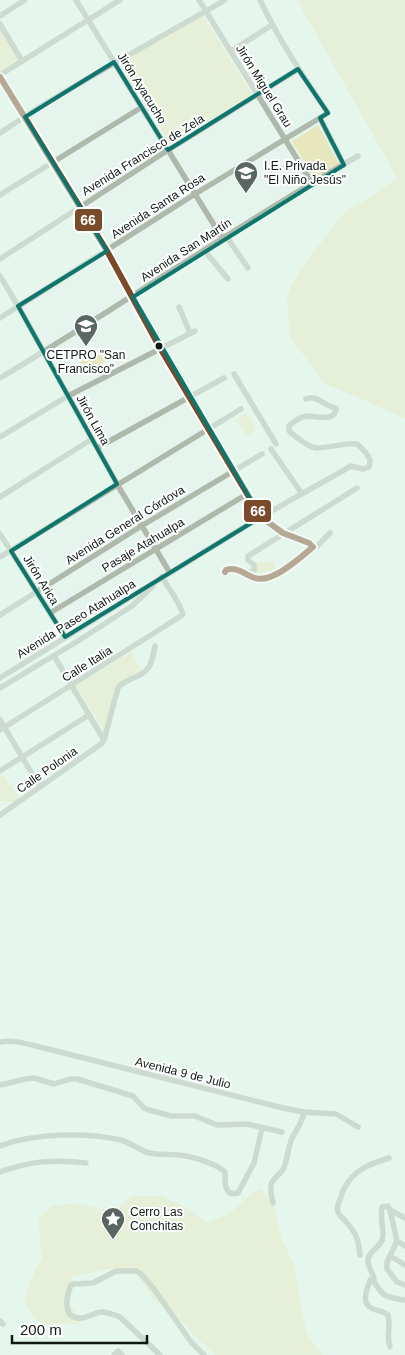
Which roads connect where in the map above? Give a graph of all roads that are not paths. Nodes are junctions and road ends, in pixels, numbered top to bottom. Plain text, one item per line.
1 (25, 0) edge
2 (76, 0) edge
3 (120, 0) edge
4 (199, 0) edge
5 (225, 0) edge
6 (260, 0) edge
7 (206, 11) junction
8 (0, 16) edge
9 (88, 20) junction
10 (0, 24) edge
11 (272, 25) junction
12 (231, 51) junction
13 (22, 61) junction
14 (114, 62) junction
15 (298, 69) junction
16 (0, 76) edge
17 (258, 95) junction
18 (142, 107) junction
19 (25, 117) junction
20 (320, 118) junction
21 (0, 133) edge
22 (285, 139) junction
23 (168, 150) junction
24 (358, 156) dead end
25 (53, 163) junction
26 (344, 164) junction
27 (312, 183) junction
28 (195, 194) junction
29 (0, 196) edge
30 (80, 207) junction
31 (224, 237) junction
32 (204, 250) junction
33 (107, 251) junction
34 (0, 259) edge
35 (248, 268) dead end
36 (0, 276) edge
37 (228, 279) dead end
38 (133, 296) junction
39 (18, 306) junction
40 (179, 307) dead end
41 (0, 318) edge
42 (160, 348) junction
43 (44, 352) junction
44 (234, 374) dead end
45 (0, 378) edge
46 (224, 378) dead end
47 (68, 396) junction
48 (188, 397) junction
49 (306, 399) dead end
50 (241, 408) dead end
51 (207, 429) junction
52 (0, 437) edge
53 (92, 439) junction
54 (276, 444) dead end
55 (97, 448) junction
56 (271, 449) dead end
57 (262, 454) dead end
58 (233, 471) junction
59 (118, 484) junction
60 (357, 488) dead end
61 (247, 494) junction
62 (302, 494) junction
63 (0, 497) edge
64 (261, 517) junction
65 (143, 525) junction
66 (284, 533) junction
67 (330, 533) dead end
68 (0, 534) edge
69 (311, 545) junction
70 (156, 548) junction
71 (11, 551) junction
72 (0, 558) edge
73 (170, 572) junction
74 (225, 572) dead end
75 (246, 574) junction
76 (162, 577) junction
77 (37, 592) junction
78 (50, 613) junction
79 (0, 615) edge
80 (65, 637) junction
81 (155, 646) dead end
82 (54, 656) junction
83 (0, 678) edge
84 (72, 685) junction
85 (0, 688) edge
86 (89, 715) junction
87 (0, 720) edge
88 (2, 729) edge
89 (104, 740) junction
90 (22, 757) junction
91 (0, 771) edge
92 (40, 787) junction
93 (0, 815) edge
94 (0, 1042) edge
95 (0, 1085) edge
96 (304, 1112) junction
97 (358, 1127) dead end
98 (262, 1128) junction
99 (282, 1132) dead end
100 (0, 1146) edge
101 (389, 1158) dead end
102 (86, 1163) dead end
103 (0, 1172) edge
104 (273, 1203) dead end
105 (390, 1210) junction
106 (405, 1218) edge
107 (397, 1241) junction
108 (405, 1246) edge
109 (360, 1255) dead end
110 (390, 1256) junction
111 (405, 1265) edge
112 (373, 1280) junction
113 (405, 1285) edge
114 (405, 1300) edge
115 (390, 1347) dead end
116 (160, 1355) edge
117 (204, 1355) edge

1 - 8 street
2 - 9 street, Jirón Ayacucho
3 - 9 street
4 - 7 street, Jirón Miguel Grau
5 - 7 street
6 - 11 street
7 - 12 street, Jirón Miguel Grau
7 - 14 street
9 - 13 street
9 - 14 street, Jirón Ayacucho
10 - 13 street
11 - 12 street
11 - 15 street
12 - 17 street, Jirón Miguel Grau
13 - 16 street
14 - 18 street, Jirón Ayacucho
14 - 19 street
15 - 17 street, Avenida Francisco de Zela
15 - 20 street, Avenida Santa Rosa
16 - 19 street
17 - 22 street, Jirón Miguel Grau
17 - 23 street, Avenida Francisco de Zela
18 - 23 street, Jirón Ayacucho
18 - 25 street
19 - 21 street
19 - 25 street
20 - 22 street, Avenida Santa Rosa
20 - 26 street
22 - 27 street, Jirón Miguel Grau
22 - 28 street, Avenida Santa Rosa
23 - 28 street, Jirón Ayacucho
23 - 30 street, Avenida Francisco de Zela
24 - 26 street, Avenida San Martín
25 - 29 street
25 - 30 street
26 - 27 street, Avenida San Martín
27 - 31 street, Avenida San Martín
28 - 31 street, Jirón Ayacucho
28 - 33 street, Avenida Santa Rosa
30 - 33 street
30 - 34 street, Avenida Francisco de Zela
31 - 32 street, Avenida San Martín
31 - 35 street, Jirón Ayacucho
32 - 37 street
32 - 38 street, Avenida San Martín
33 - 38 street
33 - 39 street, Avenida Santa Rosa
36 - 39 street, Jirón Lima
38 - 42 street
38 - 43 street, Avenida San Martín
39 - 41 street, Avenida Santa Rosa
39 - 43 street, Jirón Lima
40 - 42 street
42 - 47 street
42 - 48 street
43 - 45 street, Avenida San Martín
43 - 47 street, Jirón Lima
44 - 54 street
46 - 48 street
47 - 52 street
47 - 53 street, Jirón Lima
48 - 51 street
48 - 55 street
49 - 62 street, Avenida Paseo Atahualpa
50 - 51 street
51 - 58 street
51 - 59 street
53 - 55 street, Jirón Lima
53 - 63 street
55 - 59 street, Jirón Lima
56 - 62 street
57 - 58 street, Avenida General Córdova
58 - 61 street
58 - 65 street, Avenida General Córdova
59 - 65 street, Jirón Lima
59 - 71 street
60 - 66 street
61 - 64 street
61 - 70 street, Pasaje Atahualpa
62 - 64 street, Avenida Paseo Atahualpa
64 - 66 street
64 - 73 street, Avenida Paseo Atahualpa
65 - 70 street, Jirón Lima
65 - 77 street, Avenida General Córdova
66 - 69 street
66 - 75 street
67 - 69 street
68 - 71 street, Jirón Arica
69 - 75 street
70 - 73 street, Jirón Lima
70 - 78 street, Pasaje Atahualpa
71 - 72 street
71 - 77 street, Jirón Arica
73 - 76 street, Avenida Paseo Atahualpa
74 - 75 street
76 - 80 street, Avenida Paseo Atahualpa
76 - 82 street, Avenida Paseo Atahualpa
76 - 84 street, Calle Italia
77 - 78 street, Jirón Arica
77 - 79 street, Avenida General Córdova
78 - 80 street, Jirón Arica
80 - 83 street, Avenida Paseo Atahualpa
81 - 89 street
82 - 84 street
82 - 85 street, Avenida Paseo Atahualpa
84 - 86 street
84 - 88 street, Calle Italia
86 - 89 street
86 - 90 street
87 - 88 street
88 - 90 street
89 - 92 street, Calle Polonia
90 - 91 street
90 - 92 street
92 - 93 street, Calle Polonia
94 - 96 street, Avenida 9 de Julio
95 - 98 street
96 - 97 street, Avenida 9 de Julio
96 - 104 street
98 - 99 street
98 - 100 street
101 - 109 street
102 - 103 street
105 - 106 street
105 - 107 street
105 - 112 street
107 - 108 street
107 - 110 street
110 - 111 street
110 - 113 street
112 - 114 street
112 - 115 street
116 - 117 street

